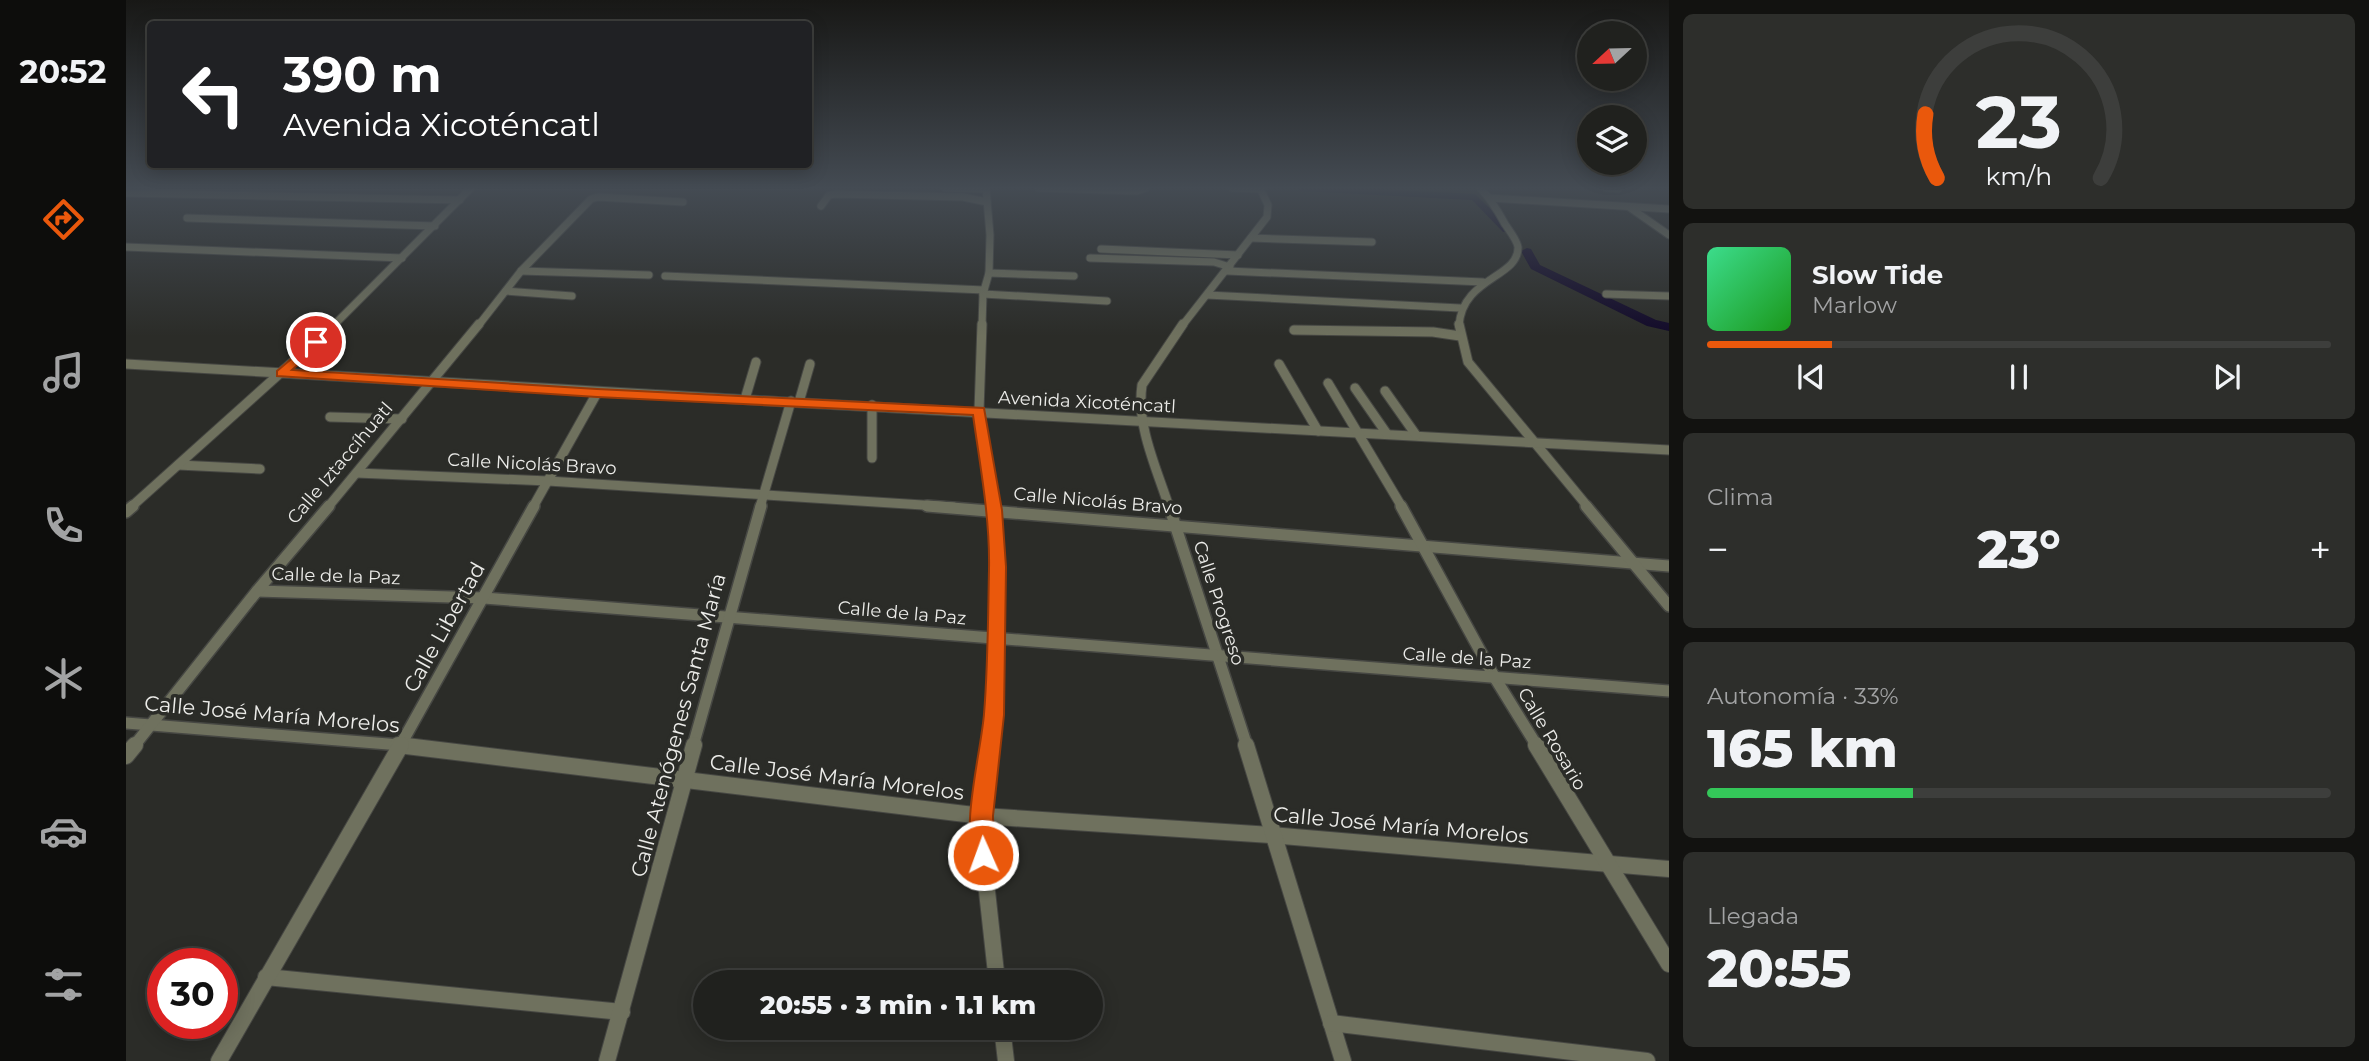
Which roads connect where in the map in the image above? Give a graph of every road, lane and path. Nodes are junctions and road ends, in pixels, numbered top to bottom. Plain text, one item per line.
1 (423, 238) edge
2 (554, 238) edge
3 (988, 238) edge
4 (1251, 238) joint
5 (1514, 238) edge
6 (1372, 242) dead end
7 (127, 248) edge
8 (1101, 249) dead end
9 (1238, 255) junction
10 (402, 258) junction
11 (1090, 258) dead end
12 (1228, 269) junction
13 (521, 271) junction
14 (989, 273) junction
15 (649, 275) dead end
16 (665, 276) dead end
17 (1074, 276) dead end
18 (1483, 282) junction
19 (506, 291) junction
20 (983, 292) junction
21 (1207, 295) junction
22 (572, 296) dead end
23 (1669, 297) edge
24 (1107, 301) dead end
25 (1460, 308) junction
26 (1294, 330) dead end
27 (1460, 336) junction
28 (756, 362) dead end
29 (126, 364) edge
30 (810, 364) dead end
31 (1279, 364) dead end
32 (281, 373) junction
33 (1328, 383) dead end
34 (432, 384) junction
35 (1355, 388) dead end
36 (1385, 391) dead end
37 (597, 393) junction
38 (745, 399) junction
39 (795, 401) junction
40 (872, 405) junction
41 (979, 411) junction
42 (330, 416) dead end
43 (402, 419) junction
44 (1143, 421) junction
45 (1318, 431) junction
46 (1359, 432) junction
47 (1387, 434) junction
48 (1416, 435) junction
49 (1532, 442) junction
50 (1669, 450) edge
51 (872, 458) dead end
52 (178, 465) junction
53 (260, 469) dead end
54 (357, 473) junction
55 (548, 481) junction
56 (764, 495) junction
57 (994, 510) junction
58 (126, 512) edge
59 (1175, 525) junction
60 (1425, 546) junction
61 (1634, 564) junction
62 (1669, 566) edge
63 (257, 591) junction
64 (484, 598) junction
65 (1669, 606) edge
66 (729, 616) junction
67 (996, 638) junction
68 (1220, 658) junction
69 (1494, 678) junction
70 (1669, 691) edge
71 (126, 723) edge
72 (152, 725) junction
73 (401, 745) junction
74 (126, 756) edge
75 (686, 780) junction
76 (982, 816) junction
77 (1271, 835) junction
78 (1607, 863) junction
79 (1669, 869) edge
80 (1669, 964) edge
81 (996, 970) edge
82 (266, 977) junction
83 (622, 1012) junction
84 (1331, 1023) junction
85 (1004, 1040) edge
86 (219, 1061) edge
87 (607, 1061) edge
88 (1006, 1061) edge
89 (1343, 1061) edge
90 (1647, 1061) edge

1 - 10 street
2 - 13 street, Calle Iztaccíhuatl
3 - 14 street
4 - 6 street
4 - 9 street, Calle Progreso
5 - 18 street
7 - 10 street
8 - 9 street
9 - 12 street, Calle Progreso
10 - 32 street
11 - 12 street
12 - 18 street
12 - 21 street, Calle Progreso
13 - 15 street
13 - 19 street, Calle Iztaccíhuatl
14 - 17 street
14 - 20 street
16 - 20 street
18 - 25 street
19 - 22 street
19 - 34 street, Calle Iztaccíhuatl
20 - 24 street
20 - 41 street
21 - 25 street
21 - 44 street, Calle Progreso
23 - 23 street
25 - 27 street
26 - 27 street
27 - 49 street
28 - 38 street
29 - 32 street, Avenida Xicoténcatl
30 - 39 street, Calle Atenógenes Santa María
31 - 45 street
32 - 34 street, Avenida Xicoténcatl
32 - 52 street
33 - 46 street, Calle Rosario
34 - 37 street, Avenida Xicoténcatl
34 - 43 street, Calle Iztaccíhuatl
35 - 47 street
36 - 48 street
37 - 38 street, Avenida Xicoténcatl
37 - 55 street, Calle Libertad
38 - 39 street, Avenida Xicoténcatl
39 - 40 street, Avenida Xicoténcatl
39 - 56 street, Calle Atenógenes Santa María
40 - 41 street, Avenida Xicoténcatl
40 - 51 street
41 - 44 street, Avenida Xicoténcatl
41 - 57 street
42 - 43 street
43 - 54 street, Calle Iztaccíhuatl
44 - 45 street, Avenida Xicoténcatl
44 - 59 street, Calle Progreso
45 - 46 street, Avenida Xicoténcatl
46 - 47 street, Avenida Xicoténcatl
46 - 60 street, Calle Rosario
47 - 48 street, Avenida Xicoténcatl
48 - 49 street, Avenida Xicoténcatl
49 - 50 street, Avenida Xicoténcatl
49 - 61 street
52 - 53 street
52 - 58 street
54 - 55 street, Calle Nicolás Bravo
54 - 63 street, Calle Iztaccíhuatl
55 - 56 street, Calle Nicolás Bravo
55 - 64 street, Calle Libertad
56 - 57 street, Calle Nicolás Bravo
56 - 66 street, Calle Atenógenes Santa María
57 - 59 street, Calle Nicolás Bravo
57 - 67 street
59 - 60 street, Calle Nicolás Bravo
59 - 68 street, Calle Progreso
60 - 61 street, Calle Nicolás Bravo
60 - 69 street, Calle Rosario
61 - 62 street, Calle Nicolás Bravo
61 - 65 street
63 - 64 street, Calle de la Paz
63 - 72 street, Calle Iztaccíhuatl
64 - 66 street, Calle de la Paz
64 - 73 street, Calle Libertad
66 - 67 street, Calle de la Paz
66 - 75 street, Calle Atenógenes Santa María
67 - 68 street, Calle de la Paz
67 - 76 street
68 - 69 street, Calle de la Paz
68 - 77 street, Calle Progreso
69 - 70 street, Calle de la Paz
69 - 78 street, Calle Rosario
71 - 72 street, Calle José María Morelos
72 - 73 street, Calle José María Morelos
72 - 74 street, Calle Iztaccíhuatl
73 - 75 street, Calle José María Morelos
73 - 82 street, Calle Libertad
75 - 76 street, Calle José María Morelos
75 - 83 street, Calle Atenógenes Santa María
76 - 77 street, Calle José María Morelos
76 - 81 street
77 - 78 street, Calle José María Morelos
77 - 84 street, Calle Progreso
78 - 79 street, Calle José María Morelos
78 - 80 street, Calle Rosario
82 - 83 street
82 - 86 street, Calle Libertad
83 - 87 street, Calle Atenógenes Santa María
84 - 89 street, Calle Progreso
84 - 90 street
85 - 88 street

